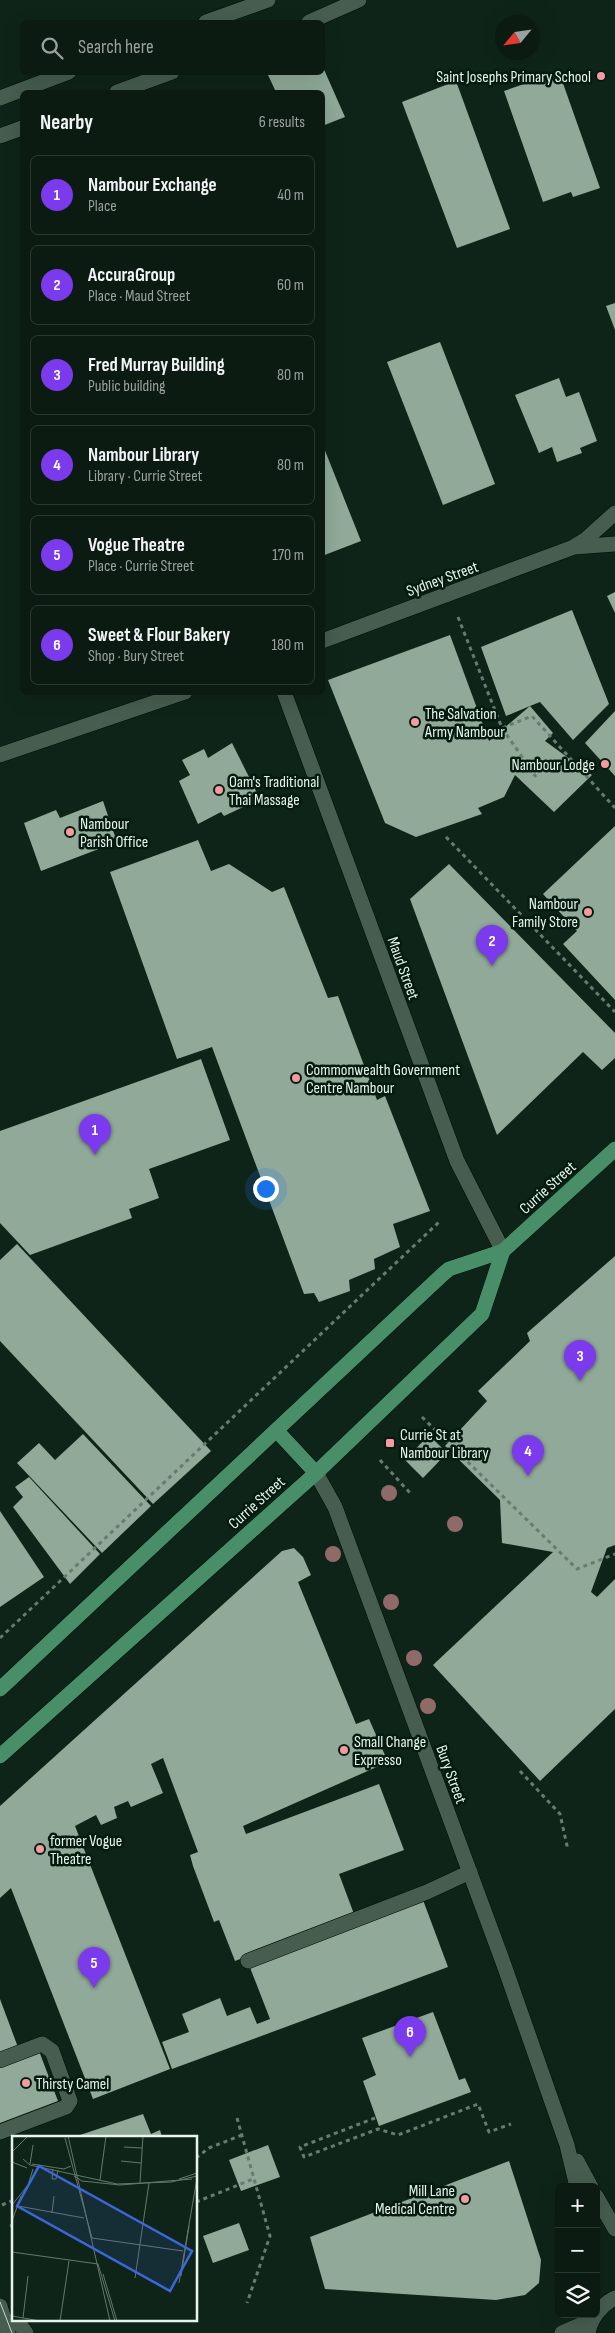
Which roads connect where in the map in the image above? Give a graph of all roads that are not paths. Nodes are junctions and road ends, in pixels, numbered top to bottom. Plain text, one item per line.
1 (268, 0) edge
2 (359, 0) edge
3 (212, 20) edge
4 (314, 20) edge
5 (60, 75) edge
6 (164, 75) edge
7 (20, 90) edge
8 (21, 90) edge
9 (122, 90) edge
10 (0, 98) edge
11 (20, 129) edge
12 (0, 136) edge
13 (615, 513) edge
14 (615, 544) edge
15 (574, 547) junction
16 (325, 640) edge
17 (176, 695) edge
18 (285, 695) edge
19 (0, 756) edge
20 (615, 1149) edge
21 (503, 1251) junction
22 (277, 1431) junction
23 (316, 1472) junction
24 (0, 1689) edge
25 (0, 1756) edge
26 (470, 1872) junction
27 (248, 1961) dead end
28 (0, 2060) edge
29 (0, 2132) edge
30 (567, 2145) junction
31 (576, 2183) edge
32 (589, 2183) edge
33 (600, 2203) edge
34 (615, 2229) edge
35 (0, 2296) edge
36 (615, 2298) edge
37 (0, 2306) edge
38 (12, 2313) edge
39 (17, 2320) edge
40 (592, 2321) edge
41 (8, 2333) edge
42 (26, 2333) edge
43 (562, 2333) edge

1 - 3 street
2 - 4 street
5 - 8 street
6 - 9 street
7 - 10 street
11 - 12 street
13 - 15 street, Sydney Street
14 - 15 street, Sydney Street
15 - 16 street, Sydney Street
17 - 19 street
18 - 21 street, Maud Street
20 - 21 main road, Currie Street
21 - 22 main road, Currie Street
21 - 23 main road, Currie Street
22 - 23 main road, Bury Street
22 - 24 main road, Currie Street
23 - 25 main road, Currie Street
23 - 26 street, Bury Street
26 - 27 street
26 - 30 street, Bury Street
28 - 29 street
30 - 31 street, Bury Street
30 - 32 street, Bury Street
33 - 34 street
35 - 38 street
36 - 40 street
37 - 41 street
39 - 42 street
40 - 43 street

